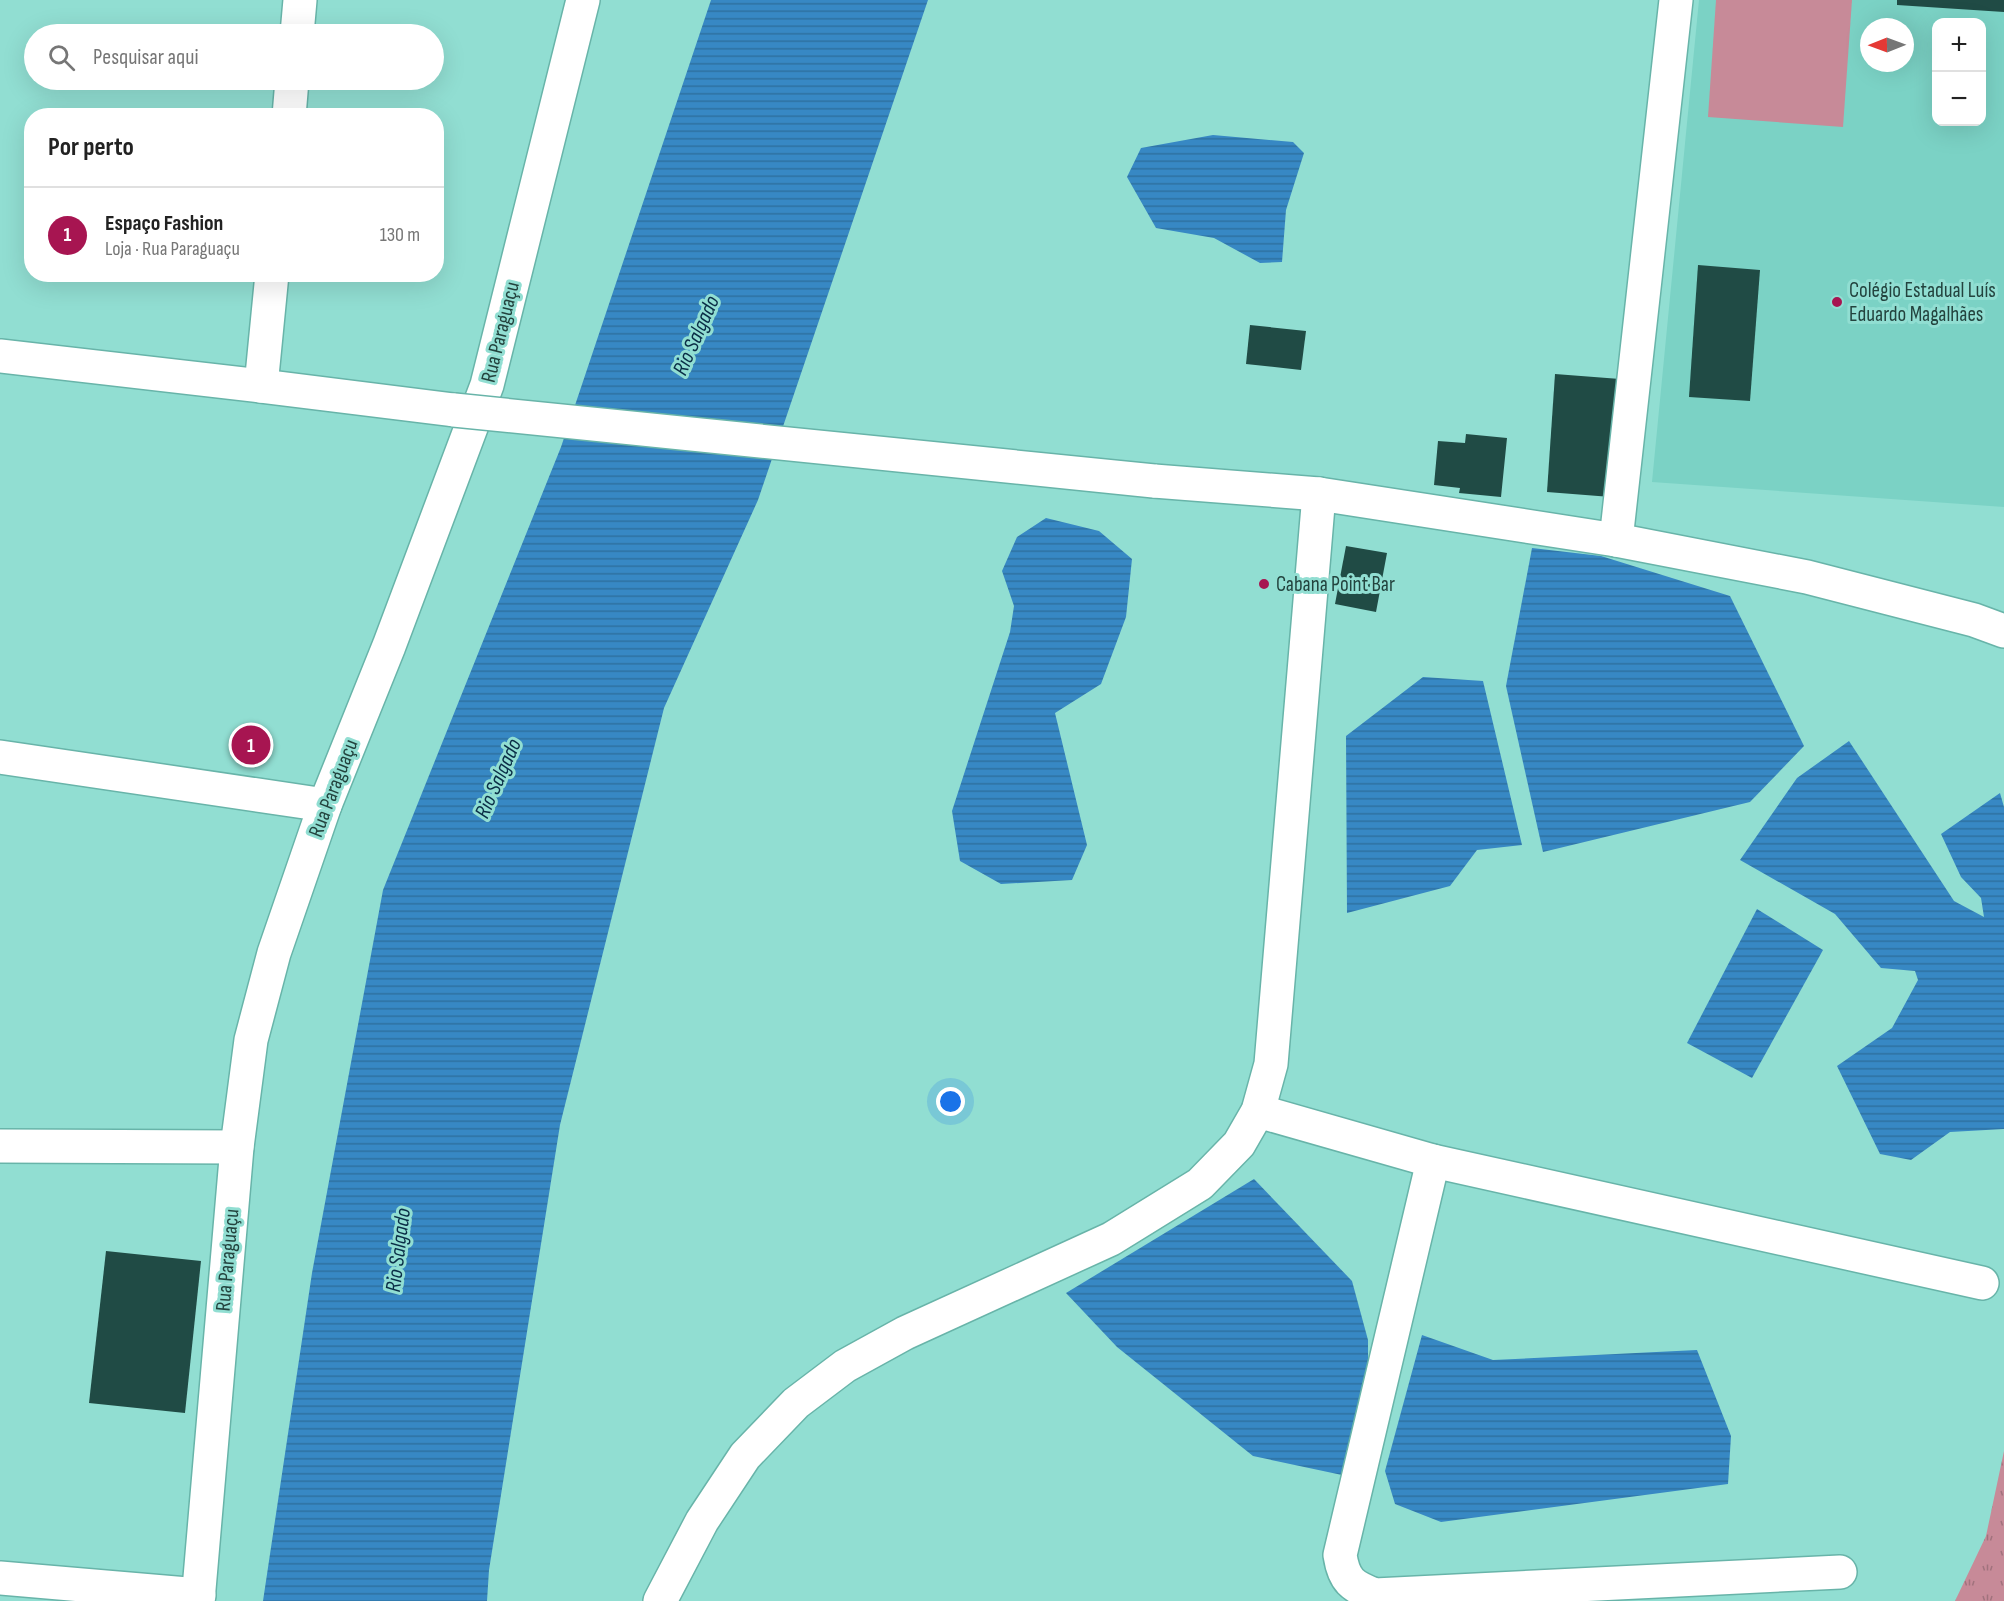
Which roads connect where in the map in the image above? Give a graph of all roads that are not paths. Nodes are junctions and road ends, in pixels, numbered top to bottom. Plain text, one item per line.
1 (300, 0) edge
2 (583, 0) edge
3 (1676, 0) edge
4 (298, 24) edge
5 (291, 90) edge
6 (290, 108) edge
7 (271, 282) edge
8 (0, 356) edge
9 (261, 386) junction
10 (1319, 494) junction
11 (1616, 540) junction
12 (2004, 632) edge
13 (0, 757) edge
14 (325, 805) junction
15 (1258, 1111) junction
16 (0, 1146) edge
17 (237, 1147) junction
18 (1433, 1161) junction
19 (1982, 1283) dead end
20 (1840, 1572) dead end
21 (0, 1578) edge
22 (198, 1598) edge
23 (660, 1601) edge

1 - 4 street
2 - 14 street, Rua Paraguaçu
3 - 11 street
5 - 6 street
7 - 9 street
8 - 9 street
9 - 10 street, bridge
10 - 11 street
10 - 15 street
11 - 12 street
13 - 14 street
14 - 17 street, Rua Paraguaçu
15 - 18 street
15 - 23 street
16 - 17 street
17 - 22 street, Rua Paraguaçu
18 - 19 street
18 - 20 street
21 - 22 street

